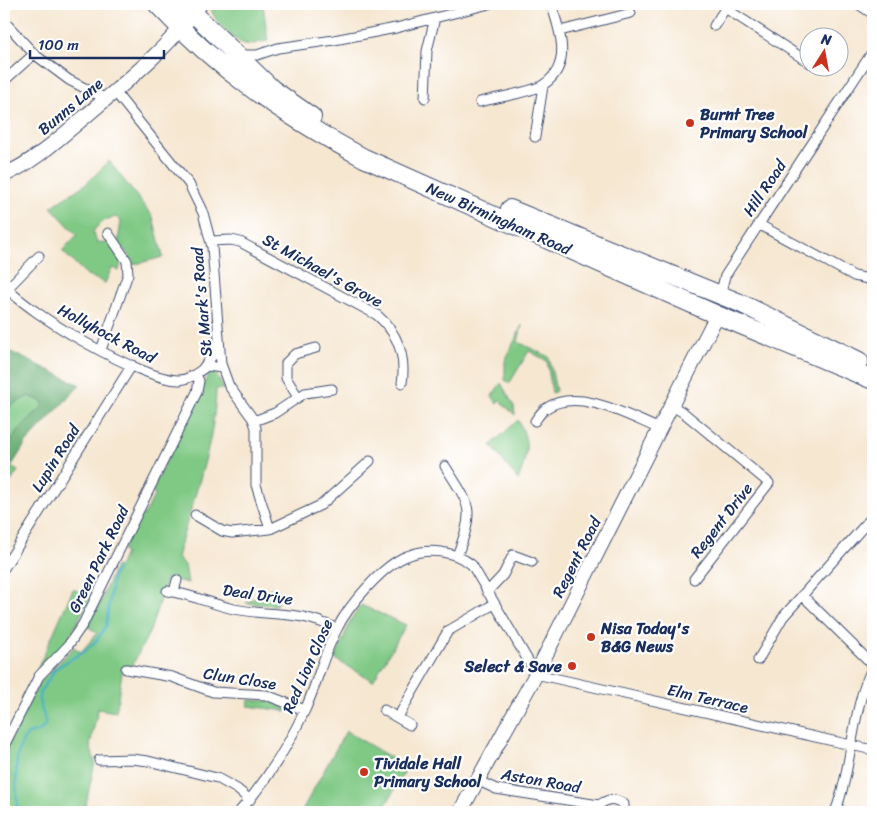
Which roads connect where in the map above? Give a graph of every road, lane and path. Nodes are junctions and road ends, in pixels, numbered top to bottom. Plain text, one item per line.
1 (146, 4) edge
2 (489, 4) edge
3 (551, 4) edge
4 (858, 4) edge
5 (726, 6) edge
6 (457, 8) edge
7 (163, 10) edge
8 (191, 11) edge
9 (631, 13) dead end
10 (873, 14) edge
11 (435, 18) junction
12 (4, 22) edge
13 (714, 26) dead end
14 (560, 31) junction
15 (169, 43) junction
16 (200, 46) junction
17 (873, 51) edge
18 (235, 53) junction
19 (34, 54) junction
20 (257, 55) junction
21 (800, 56) edge
22 (257, 74) junction
23 (5, 78) edge
24 (543, 86) junction
25 (110, 95) junction
26 (425, 98) dead end
27 (480, 102) dead end
28 (535, 138) dead end
29 (367, 153) junction
30 (4, 176) edge
31 (758, 224) junction
32 (108, 233) dead end
33 (211, 241) junction
34 (587, 241) junction
35 (39, 256) dead end
36 (873, 280) edge
37 (5, 289) edge
38 (720, 295) junction
39 (717, 315) junction
40 (218, 342) junction
41 (316, 348) dead end
42 (101, 350) junction
43 (132, 365) junction
44 (222, 368) junction
45 (873, 368) edge
46 (197, 373) junction
47 (873, 380) edge
48 (402, 384) dead end
49 (332, 389) dead end
50 (298, 397) junction
51 (672, 406) junction
52 (254, 421) junction
53 (534, 421) dead end
54 (660, 429) junction
55 (370, 462) dead end
56 (444, 466) dead end
57 (195, 515) dead end
58 (873, 516) edge
59 (270, 529) junction
60 (4, 548) edge
61 (12, 555) junction
62 (457, 556) junction
63 (532, 562) dead end
64 (4, 568) edge
65 (694, 579) dead end
66 (177, 580) dead end
67 (488, 592) junction
68 (802, 595) junction
69 (494, 604) junction
70 (337, 629) junction
71 (758, 660) dead end
72 (141, 661) dead end
73 (873, 666) edge
74 (126, 669) dead end
75 (140, 671) junction
76 (536, 674) junction
77 (305, 710) junction
78 (384, 710) dead end
79 (398, 717) junction
80 (410, 725) dead end
81 (852, 745) junction
82 (4, 746) edge
83 (873, 750) edge
84 (99, 760) dead end
85 (479, 781) junction
86 (250, 800) junction
87 (600, 809) edge
88 (238, 812) edge
89 (460, 812) edge
90 (624, 812) edge
91 (835, 812) edge

1 - 7 highway
2 - 6 street
3 - 14 street
4 - 10 street
5 - 13 street
5 - 21 street
6 - 11 street
7 - 8 highway, New Birmingham Road
7 - 15 street
8 - 15 street, Bunns Lane
8 - 16 highway, New Birmingham Road
8 - 18 highway, New Birmingham Road
9 - 14 street
11 - 20 street
11 - 26 street
12 - 19 street
14 - 24 street
15 - 16 street
15 - 25 street, Bunns Lane
16 - 29 highway, New Birmingham Road
17 - 31 street, Hill Road
18 - 20 street
18 - 22 highway, New Birmingham Road
19 - 23 street
19 - 25 street
20 - 22 street
22 - 29 highway, New Birmingham Road
24 - 27 street
24 - 28 street
25 - 30 street, Bunns Lane
25 - 33 street, St Mark's Road
29 - 34 highway, New Birmingham Road
29 - 39 highway, New Birmingham Road
31 - 36 street
31 - 38 street, Hill Road
32 - 42 street
33 - 40 street, St Mark's Road
33 - 48 street, St Michael's Grove
34 - 38 highway, New Birmingham Road
34 - 39 highway
35 - 37 street, Hollyhock Road
37 - 42 street, Hollyhock Road
38 - 39 highway
38 - 45 highway, New Birmingham Road
39 - 47 highway, New Birmingham Road
39 - 51 street, Regent Road
40 - 44 street, St Mark's Road
40 - 46 street
41 - 50 street
42 - 43 street, Hollyhock Road
43 - 46 street, Hollyhock Road
43 - 61 street, Lupin Road
44 - 46 street, Hollyhock Road
44 - 52 street, St Mark's Road
46 - 82 street, Green Park Road
49 - 50 street
50 - 52 street
51 - 54 street, Regent Road
51 - 65 street, Regent Drive
52 - 59 street
53 - 54 street
54 - 76 street, Regent Road
55 - 59 street
56 - 62 street
57 - 59 street
58 - 68 street
60 - 61 street
61 - 64 street, Lupin Road
62 - 67 street, Red Lion Close
62 - 70 street, Red Lion Close
63 - 67 street
66 - 70 street, Deal Drive
67 - 69 street, Red Lion Close
68 - 71 street
68 - 73 street
69 - 76 street, Red Lion Close
69 - 79 street
70 - 77 street, Red Lion Close
72 - 75 street
73 - 81 street
74 - 75 street, Clun Close
75 - 77 street, Clun Close
76 - 81 street, Elm Terrace
76 - 85 street, Regent Road
77 - 86 street, Red Lion Close
78 - 79 street
79 - 80 street
81 - 83 street, Elm Terrace
81 - 91 street
84 - 86 street
85 - 87 street, Aston Road
85 - 89 street, Regent Road
86 - 88 street, Red Lion Close
87 - 90 street, Aston Road

